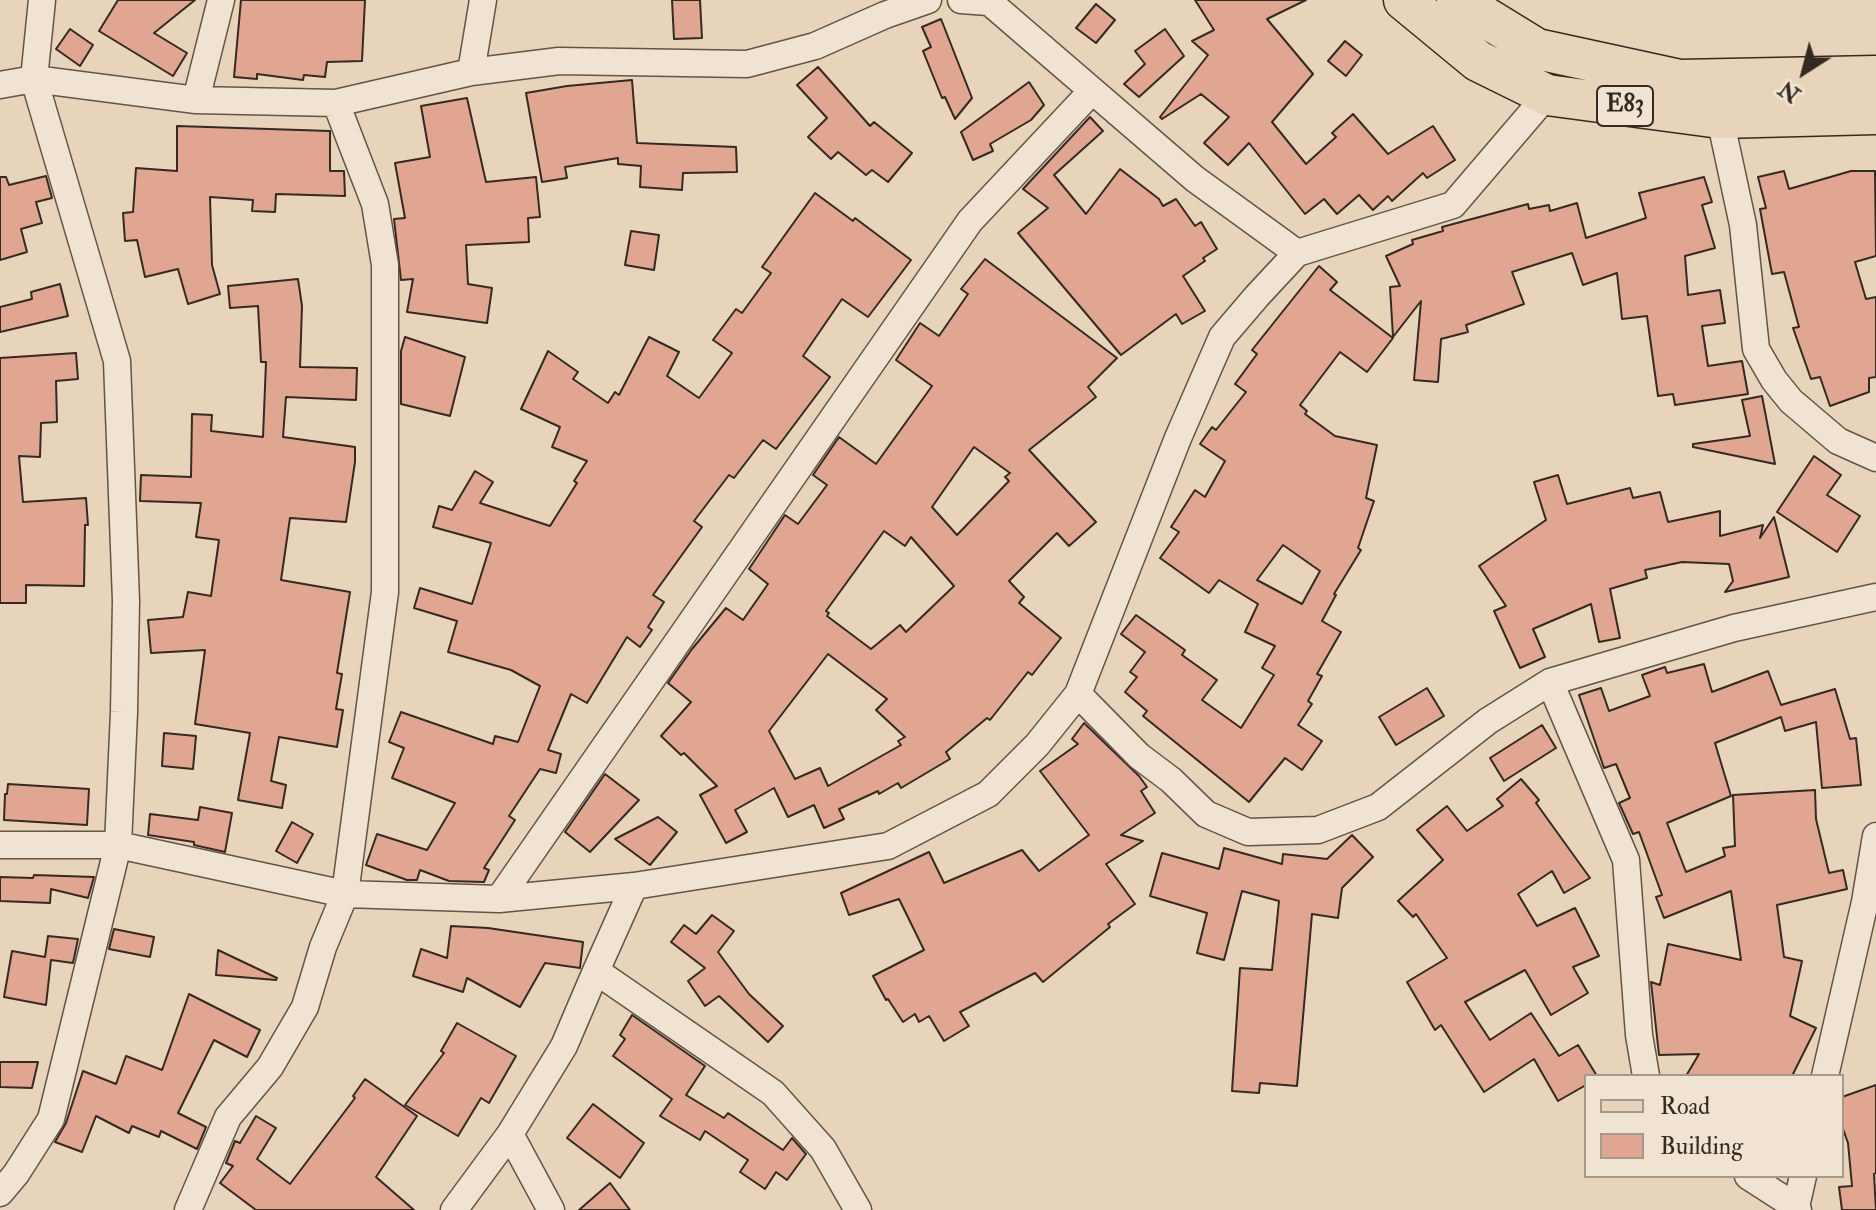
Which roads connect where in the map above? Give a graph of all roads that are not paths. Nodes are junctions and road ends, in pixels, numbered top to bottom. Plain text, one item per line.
1 (42, 0) edge
2 (221, 0) edge
3 (483, 0) edge
4 (928, 0) edge
5 (961, 0) edge
6 (1404, 0) edge
7 (1457, 0) edge
8 (988, 1) edge
9 (471, 72) junction
10 (1876, 76) edge
11 (34, 79) junction
12 (0, 85) edge
13 (1091, 92) junction
14 (1547, 95) junction
15 (196, 100) junction
16 (336, 103) junction
17 (1876, 114) edge
18 (1720, 118) junction
19 (1297, 253) junction
20 (1876, 458) edge
21 (1876, 597) edge
22 (1550, 682) junction
23 (1078, 694) junction
24 (1876, 836) edge
25 (0, 845) edge
26 (118, 845) junction
27 (634, 886) junction
28 (345, 894) junction
29 (499, 899) junction
30 (596, 971) junction
31 (1646, 1074) edge
32 (1825, 1074) edge
33 (510, 1134) junction
34 (1751, 1178) edge
35 (1803, 1178) edge
36 (0, 1193) edge
37 (1795, 1209) edge
38 (188, 1210) edge
39 (454, 1210) edge
40 (551, 1210) edge
41 (858, 1210) edge

1 - 11 street
2 - 15 street
3 - 9 street
4 - 9 street
5 - 8 street
6 - 14 main road, E83
7 - 10 main road, E83
8 - 13 street
9 - 16 street
11 - 12 street
11 - 15 street
11 - 26 street
13 - 19 street
13 - 29 street
14 - 18 main road, E83
14 - 19 street
15 - 16 street
16 - 28 street
17 - 18 main road, E83
18 - 20 street
19 - 23 street
21 - 22 street
22 - 23 street
22 - 31 street
23 - 27 street
24 - 32 street
25 - 26 street
26 - 28 street
26 - 36 street
27 - 29 street
27 - 30 street
28 - 29 street
28 - 38 street
30 - 33 street
30 - 41 street
33 - 39 street
33 - 40 street
34 - 37 street
35 - 37 street

